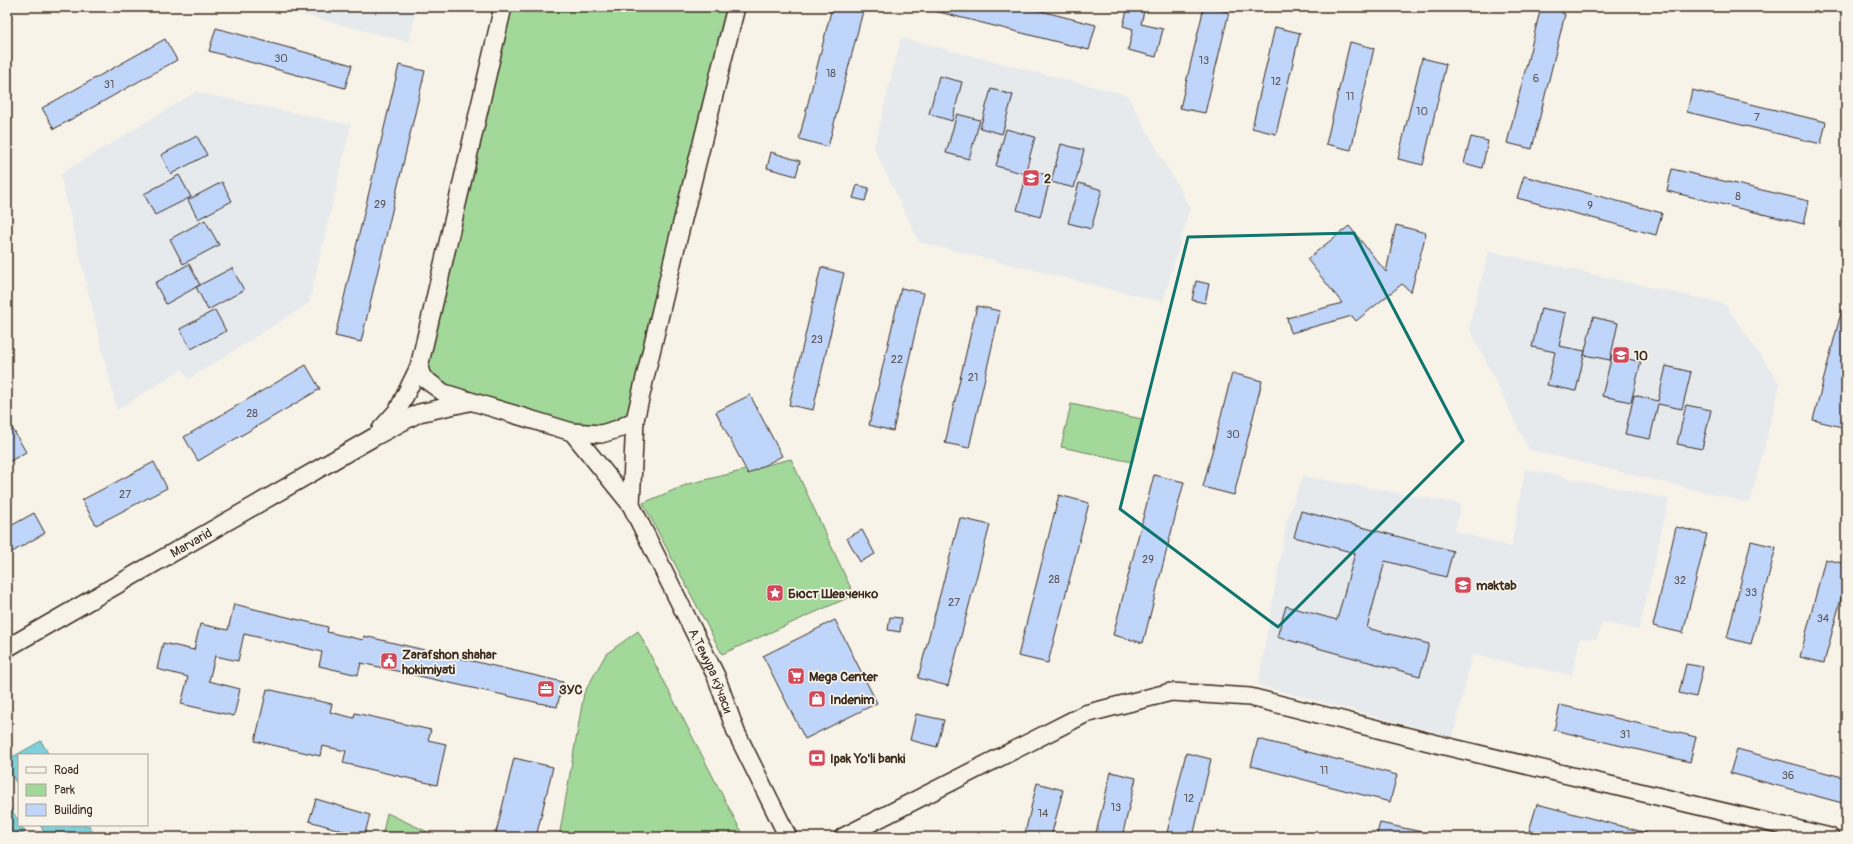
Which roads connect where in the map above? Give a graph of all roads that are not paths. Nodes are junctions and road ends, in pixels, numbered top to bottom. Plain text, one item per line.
1 (503, 7) edge
2 (736, 7) edge
3 (419, 367) junction
4 (469, 402) junction
5 (635, 420) junction
6 (572, 432) junction
7 (374, 437) junction
8 (631, 505) junction
9 (7, 648) edge
10 (788, 837) edge
11 (843, 837) edge
12 (1830, 837) edge

1 - 3 street
2 - 5 street
3 - 4 street
3 - 7 street
4 - 6 street
4 - 7 street, Marvarid
5 - 6 street
5 - 8 street
6 - 8 street, А.Темура кўчаси
7 - 9 street, Marvarid
8 - 10 street, А.Темура кўчаси
11 - 12 street

